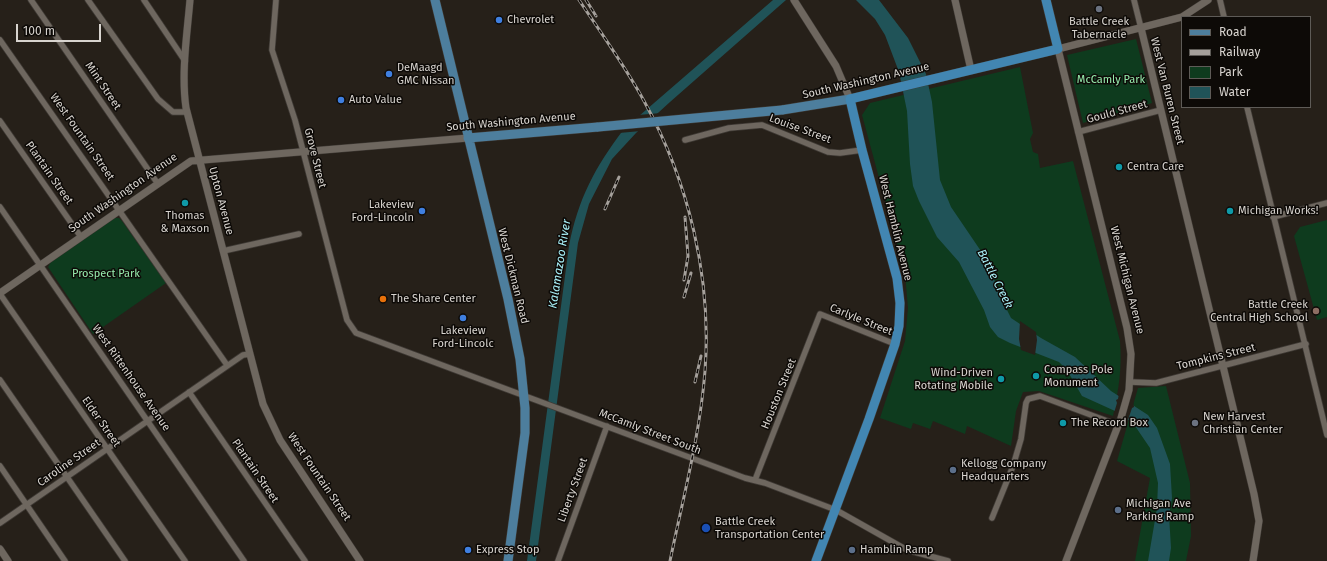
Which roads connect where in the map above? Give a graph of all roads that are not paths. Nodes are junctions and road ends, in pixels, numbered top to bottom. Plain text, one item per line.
1 (31, 0) edge
2 (88, 0) edge
3 (144, 0) edge
4 (190, 0) edge
5 (276, 0) edge
6 (436, 0) edge
7 (794, 0) edge
8 (955, 0) edge
9 (1046, 0) edge
10 (1134, 0) edge
11 (1208, 0) edge
12 (1220, 0) edge
13 (1184, 16) edge
14 (1224, 16) edge
15 (1181, 17) edge
16 (1141, 28) junction
17 (0, 40) edge
18 (1058, 49) junction
19 (185, 62) junction
20 (971, 70) junction
21 (850, 99) junction
22 (1247, 108) edge
23 (1161, 110) junction
24 (187, 112) junction
25 (0, 121) edge
26 (1078, 132) junction
27 (468, 138) junction
28 (685, 140) dead end
29 (862, 150) junction
30 (303, 152) junction
31 (199, 161) junction
32 (158, 184) junction
33 (1327, 203) edge
34 (0, 207) edge
35 (120, 210) junction
36 (1274, 217) junction
37 (299, 234) dead end
38 (81, 237) junction
39 (223, 250) junction
40 (40, 265) junction
41 (0, 294) edge
42 (820, 314) joint
43 (347, 320) joint
44 (895, 344) junction
45 (1306, 344) junction
46 (250, 354) junction
47 (227, 365) junction
48 (1223, 365) junction
49 (0, 380) edge
50 (1130, 382) junction
51 (189, 392) junction
52 (524, 395) junction
53 (263, 404) joint
54 (148, 420) junction
55 (1119, 421) junction
56 (607, 426) junction
57 (1327, 434) edge
58 (108, 448) junction
59 (0, 466) edge
60 (67, 477) junction
61 (754, 480) junction
62 (26, 505) junction
63 (836, 510) junction
64 (992, 518) dead end
65 (0, 523) edge
66 (0, 549) edge
67 (8, 561) edge
68 (66, 561) edge
69 (125, 561) edge
70 (185, 561) edge
71 (244, 561) edge
72 (305, 561) edge
73 (360, 561) edge
74 (508, 561) edge
75 (558, 561) edge
76 (816, 561) edge
77 (948, 561) edge
78 (1066, 561) edge
79 (1253, 561) edge

1 - 32 street, Mint Street
2 - 24 street
3 - 19 street
4 - 19 street, Upton Avenue
5 - 30 street, Grove Street
6 - 27 main road, West Dickman Road
7 - 21 street, West Hamblin Avenue
8 - 20 street
9 - 18 highway, West Michigan Avenue
10 - 16 street, West Van Buren Street
11 - 13 street
12 - 14 street
15 - 16 street
16 - 18 street
16 - 23 street, West Van Buren Street
17 - 35 street, West Fountain Street
18 - 20 highway, South Washington Avenue
18 - 26 street, West Michigan Avenue
19 - 24 street, Upton Avenue
20 - 21 highway, South Washington Avenue
21 - 27 main road, South Washington Avenue, bridge
21 - 29 highway, West Hamblin Avenue
22 - 36 street
23 - 26 street, Gould Street
23 - 48 street, West Van Buren Street
24 - 31 street, Upton Avenue
25 - 38 street, Plantain Street
26 - 50 street, West Michigan Avenue
27 - 30 street, South Washington Avenue
27 - 52 main road, West Dickman Road
28 - 29 street, Louise Street
29 - 44 highway, West Hamblin Avenue
30 - 31 street, South Washington Avenue
30 - 43 street, Grove Street
31 - 32 street, South Washington Avenue
31 - 39 street, Upton Avenue
32 - 35 street, South Washington Avenue
33 - 36 street
34 - 40 street, West Rittenhouse Avenue
35 - 38 street, South Washington Avenue
35 - 47 street, West Fountain Street
36 - 45 street
37 - 39 street
38 - 40 street, South Washington Avenue
39 - 46 street, Upton Avenue
40 - 41 street, South Washington Avenue
40 - 54 street, West Rittenhouse Avenue
41 - 58 street, Elder Street
42 - 44 street, Carlyle Street
42 - 61 street, Houston Street
43 - 52 street, McCamly Street South
44 - 63 highway, West Hamblin Avenue
45 - 48 street, Tompkins Street
45 - 57 street
46 - 47 street, Caroline Street
46 - 53 street, Upton Avenue
47 - 51 street, Caroline Street
48 - 50 street, Tompkins Street
48 - 79 street, West Van Buren Street
49 - 60 street
50 - 55 street, West Michigan Avenue
51 - 54 street, Caroline Street
51 - 72 street, Plantain Street
52 - 56 street, McCamly Street South
52 - 74 main road, West Dickman Road
53 - 73 street, West Fountain Street
54 - 58 street, Caroline Street
54 - 71 street, West Rittenhouse Avenue
55 - 64 street
55 - 78 street, West Michigan Avenue
56 - 61 street, McCamly Street South
56 - 75 street, Liberty Street
58 - 60 street, Caroline Street
58 - 70 street, Elder Street
59 - 62 street
60 - 62 street, Caroline Street
60 - 69 street
61 - 63 street, McCamly Street South
62 - 65 street, Caroline Street
62 - 68 street
63 - 76 highway, West Hamblin Avenue
63 - 77 street, McCamly Street South
66 - 67 street

